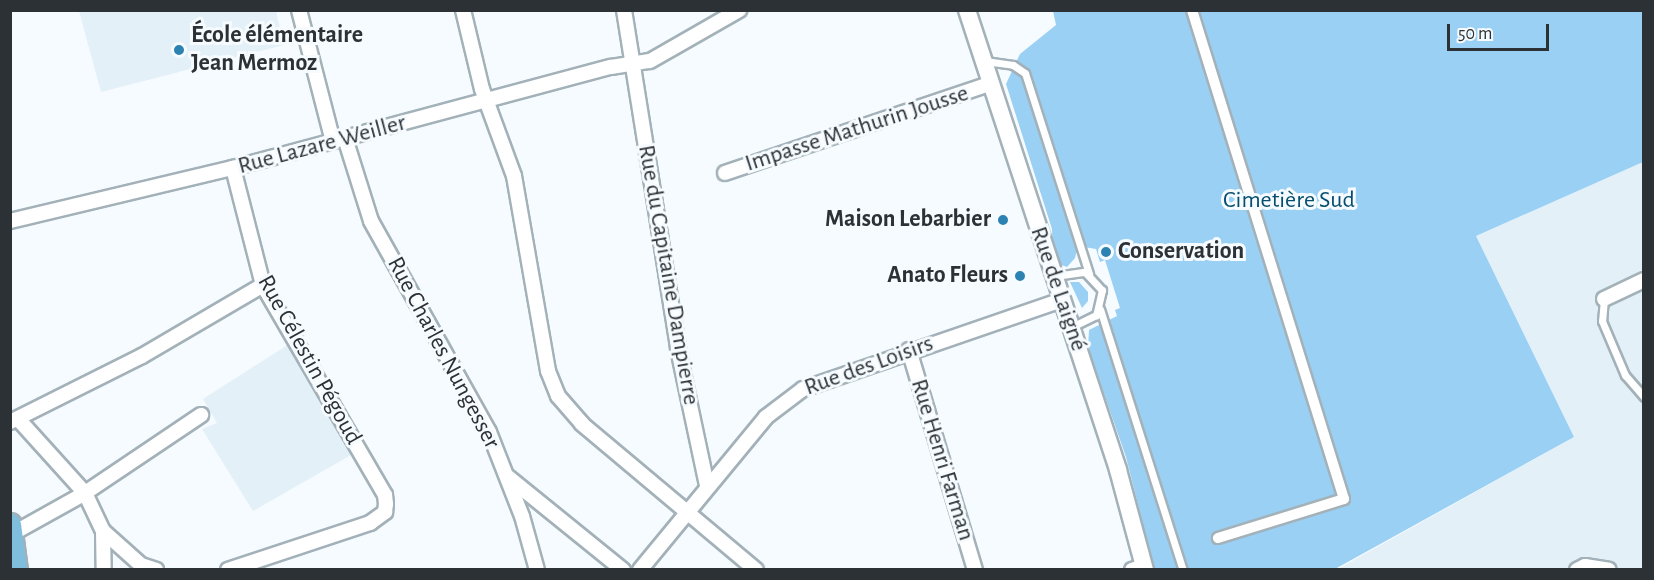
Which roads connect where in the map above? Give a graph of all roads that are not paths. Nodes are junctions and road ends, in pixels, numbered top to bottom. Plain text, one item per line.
1 (299, 10) edge
2 (624, 10) edge
3 (739, 10) edge
4 (967, 10) edge
5 (1192, 10) edge
6 (463, 11) edge
7 (982, 60) junction
8 (633, 64) junction
9 (990, 84) junction
10 (487, 102) junction
11 (339, 140) junction
12 (233, 168) junction
13 (725, 173) dead end
14 (10, 221) edge
15 (1089, 274) junction
16 (1054, 277) junction
17 (1644, 280) edge
18 (263, 285) junction
19 (1604, 299) joint
20 (1062, 300) junction
21 (1100, 309) junction
22 (1071, 327) junction
23 (909, 350) junction
24 (1644, 398) edge
25 (201, 415) dead end
26 (15, 421) edge
27 (507, 476) junction
28 (707, 486) junction
29 (85, 493) junction
30 (686, 511) junction
31 (103, 531) junction
32 (11, 532) edge
33 (1218, 538) dead end
34 (1140, 568) edge
35 (16, 570) edge
36 (104, 570) edge
37 (156, 570) edge
38 (228, 570) edge
39 (537, 570) edge
40 (623, 570) edge
41 (640, 570) edge
42 (756, 570) edge
43 (975, 570) edge
44 (1183, 570) edge
45 (1577, 570) edge
46 (1609, 570) edge

1 - 11 street, Rue Charles Nungesser
2 - 8 street, Rue du Capitaine Dampierre
3 - 8 street, Rue Lazare Weiller
4 - 7 street, Rue de Laigné
5 - 33 street
6 - 10 street
7 - 9 street, Rue de Laigné
7 - 15 lane
8 - 10 street, Rue Lazare Weiller
8 - 28 street, Rue du Capitaine Dampierre
9 - 13 street, Impasse Mathurin Jousse
9 - 16 street, Rue de Laigné
10 - 11 street, Rue Lazare Weiller
10 - 30 street
11 - 12 street, Rue Lazare Weiller
11 - 27 street, Rue Charles Nungesser
12 - 14 street, Rue Lazare Weiller
12 - 18 street, Rue Célestin Pégoud
15 - 16 lane
15 - 21 lane
16 - 20 street, Rue de Laigné
17 - 19 street
18 - 26 street
18 - 38 street, Rue Célestin Pégoud
19 - 24 lane
20 - 22 street, Rue de Laigné
20 - 23 street, Rue des Loisirs
21 - 22 lane
21 - 44 lane
22 - 34 street, Rue de Laigné
23 - 28 street, Rue des Loisirs
23 - 43 street, Rue Henri Farman
25 - 29 street
26 - 29 street
27 - 39 street, Rue Charles Nungesser
27 - 40 street
28 - 30 street, Rue des Loisirs
29 - 31 street
29 - 32 street
30 - 41 street, Rue des Loisirs
30 - 42 street
31 - 36 street
31 - 37 street
32 - 35 main road
45 - 46 street

